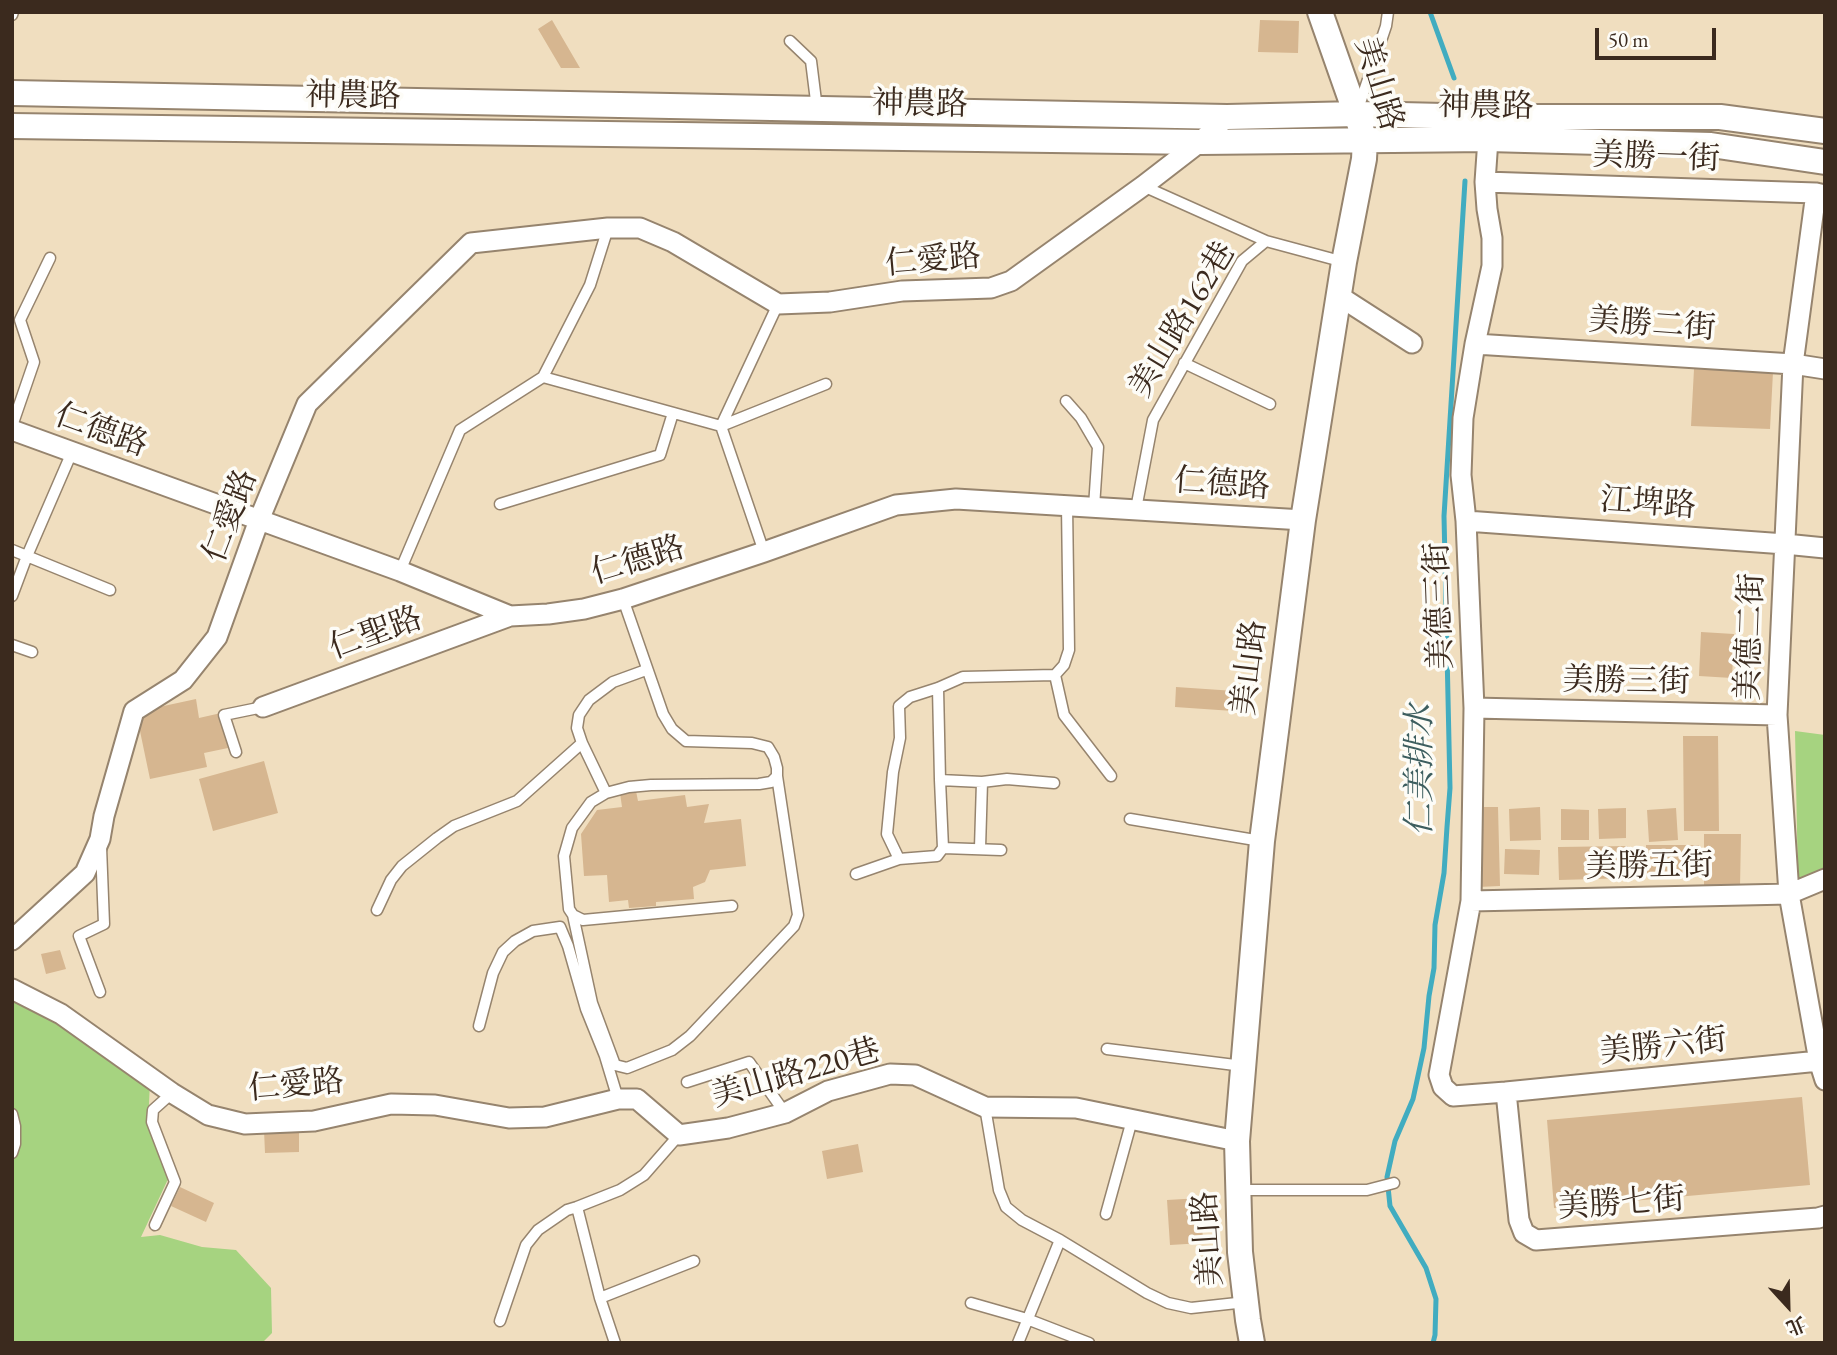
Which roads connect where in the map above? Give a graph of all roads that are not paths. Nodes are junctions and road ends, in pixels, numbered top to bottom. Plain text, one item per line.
1 (1320, 12) edge
2 (1388, 12) edge
3 (790, 41) dead end
4 (12, 93) edge
5 (817, 109) junction
6 (1357, 114) junction
7 (1227, 117) junction
8 (12, 126) edge
9 (1825, 131) edge
10 (1488, 139) junction
11 (1365, 140) junction
12 (1200, 142) junction
13 (1825, 162) edge
14 (1485, 181) junction
15 (1143, 186) junction
16 (1821, 194) edge
17 (608, 228) junction
18 (1266, 241) junction
19 (50, 258) dead end
20 (1344, 262) junction
21 (1339, 296) junction
22 (778, 304) junction
23 (1412, 343) dead end
24 (1475, 344) junction
25 (1184, 363) junction
26 (1793, 364) junction
27 (1825, 369) edge
28 (543, 377) junction
29 (826, 384) dead end
30 (1066, 401) dead end
31 (1269, 404) dead end
32 (673, 413) junction
33 (721, 426) junction
34 (12, 428) edge
35 (72, 452) junction
36 (500, 504) dead end
37 (1067, 505) junction
38 (1094, 507) junction
39 (1136, 509) junction
40 (259, 520) junction
41 (1303, 520) junction
42 (1466, 521) junction
43 (1785, 544) junction
44 (1825, 548) edge
45 (12, 550) edge
46 (764, 552) junction
47 (27, 556) junction
48 (400, 571) junction
49 (110, 590) dead end
50 (12, 596) edge
51 (623, 599) junction
52 (510, 616) junction
53 (12, 645) edge
54 (32, 652) dead end
55 (646, 670) junction
56 (1055, 675) junction
57 (938, 688) junction
58 (263, 707) joint
59 (1474, 708) junction
60 (1777, 715) junction
61 (582, 743) junction
62 (236, 752) dead end
63 (777, 776) junction
64 (1111, 776) dead end
65 (940, 780) junction
66 (982, 782) junction
67 (1054, 783) dead end
68 (606, 793) junction
69 (1130, 820) dead end
70 (100, 839) junction
71 (1262, 841) junction
72 (943, 848) junction
73 (980, 848) junction
74 (1001, 850) dead end
75 (899, 859) junction
76 (856, 874) dead end
77 (1825, 878) edge
78 (1789, 894) junction
79 (1471, 901) junction
80 (732, 906) dead end
81 (377, 910) dead end
82 (573, 915) junction
83 (12, 940) edge
84 (12, 989) edge
85 (100, 992) dead end
86 (480, 1026) dead end
87 (1107, 1049) dead end
88 (1822, 1060) edge
89 (1243, 1067) junction
90 (1825, 1080) edge
91 (688, 1082) dead end
92 (1506, 1092) junction
93 (172, 1093) junction
94 (618, 1099) junction
95 (985, 1107) junction
96 (785, 1113) junction
97 (12, 1114) edge
98 (1132, 1120) junction
99 (679, 1135) junction
100 (1237, 1142) junction
101 (12, 1153) edge
102 (1394, 1183) dead end
103 (1238, 1190) junction
104 (577, 1207) junction
105 (1105, 1214) dead end
106 (1825, 1216) edge
107 (155, 1225) dead end
108 (1060, 1240) junction
109 (694, 1261) dead end
110 (600, 1298) junction
111 (1247, 1302) junction
112 (971, 1304) dead end
113 (1027, 1319) junction
114 (500, 1321) dead end
115 (615, 1343) edge
116 (1018, 1343) edge
117 (1090, 1343) edge
118 (1252, 1343) edge

1 - 6 street, 美山路
2 - 6 lane
3 - 5 lane
4 - 5 street, 神農路
5 - 7 street, 神農路
6 - 7 street, 神農路
6 - 9 street, 神農路
6 - 11 street, 美山路
7 - 12 street, 仁愛路
8 - 12 street, 神農路
10 - 11 street, 神農路
10 - 13 street, 神農路
10 - 14 street, 美德三街
11 - 12 street, 神農路
11 - 20 street, 美山路
12 - 15 street, 仁愛路
14 - 16 street, 美勝一街
14 - 24 street, 美德三街
15 - 18 lane
15 - 22 street, 仁愛路
16 - 26 street, 美德二街
17 - 22 street, 仁愛路
17 - 28 lane
17 - 40 street, 仁愛路
18 - 20 lane, 美山路162巷
18 - 25 lane, 美山路162巷
19 - 34 lane
20 - 21 street, 美山路
21 - 23 street
21 - 41 street, 美山路
22 - 33 lane
24 - 26 street, 美勝二街
24 - 42 street, 美德三街
25 - 31 lane
25 - 39 lane, 美山路162巷
26 - 27 street, 美勝二街
26 - 43 street, 美德二街
28 - 32 lane
28 - 48 lane
29 - 33 lane
30 - 38 lane
32 - 33 lane
32 - 36 lane
33 - 46 lane
34 - 35 street, 仁德路
35 - 40 street, 仁德路
35 - 47 lane
37 - 38 street, 仁德路
37 - 46 street, 仁德路
37 - 56 lane
38 - 39 street, 仁德路
39 - 41 street, 仁德路
40 - 48 street, 仁德路
40 - 70 street, 仁愛路
41 - 71 street, 美山路
42 - 43 street, 江埤路
42 - 59 street, 美德三街
43 - 44 street, 江埤路
43 - 60 street, 美德二街
45 - 47 lane
46 - 51 street, 仁德路
47 - 49 lane
47 - 50 lane
48 - 52 street, 仁德路
51 - 52 street, 仁德路
51 - 55 lane
52 - 58 street, 仁聖路
53 - 54 lane
55 - 61 lane
55 - 63 lane
56 - 57 lane
56 - 64 lane
57 - 65 lane
57 - 75 lane
58 - 62 lane
59 - 60 street, 美勝三街
59 - 79 street, 美德三街
60 - 78 street, 美德二街
61 - 68 lane
61 - 81 lane
63 - 68 lane
63 - 82 lane
65 - 66 lane
65 - 72 lane
66 - 67 lane
66 - 73 lane
68 - 82 lane
69 - 71 lane
70 - 83 street, 仁愛路
70 - 85 lane
71 - 89 street, 美山路
72 - 73 lane
72 - 75 lane
73 - 74 lane
75 - 76 lane
77 - 78 street, 美勝五街
78 - 79 street, 美勝五街
78 - 88 street, 美德二街
79 - 92 street, 美德三街
80 - 82 lane
84 - 93 street, 仁愛路
86 - 94 lane
87 - 89 lane
88 - 90 street, 美德二街
88 - 92 street, 美勝六街
89 - 100 street, 美山路
91 - 96 lane
92 - 106 street, 美勝七街
93 - 94 street, 仁愛路
93 - 107 lane
94 - 99 street, 美山路220巷
95 - 96 street, 美山路220巷
95 - 98 street, 美山路220巷
95 - 108 lane
96 - 99 street, 美山路220巷
97 - 101 lane
98 - 100 street, 美山路220巷
98 - 105 lane
99 - 104 lane, 美山路220巷
100 - 103 street, 美山路
102 - 103 lane
103 - 111 street, 美山路
104 - 110 lane
104 - 114 lane, 美山路220巷
108 - 111 lane
108 - 113 lane
109 - 110 lane
110 - 115 lane
111 - 118 street, 美山路
112 - 113 lane
113 - 116 lane
113 - 117 lane

